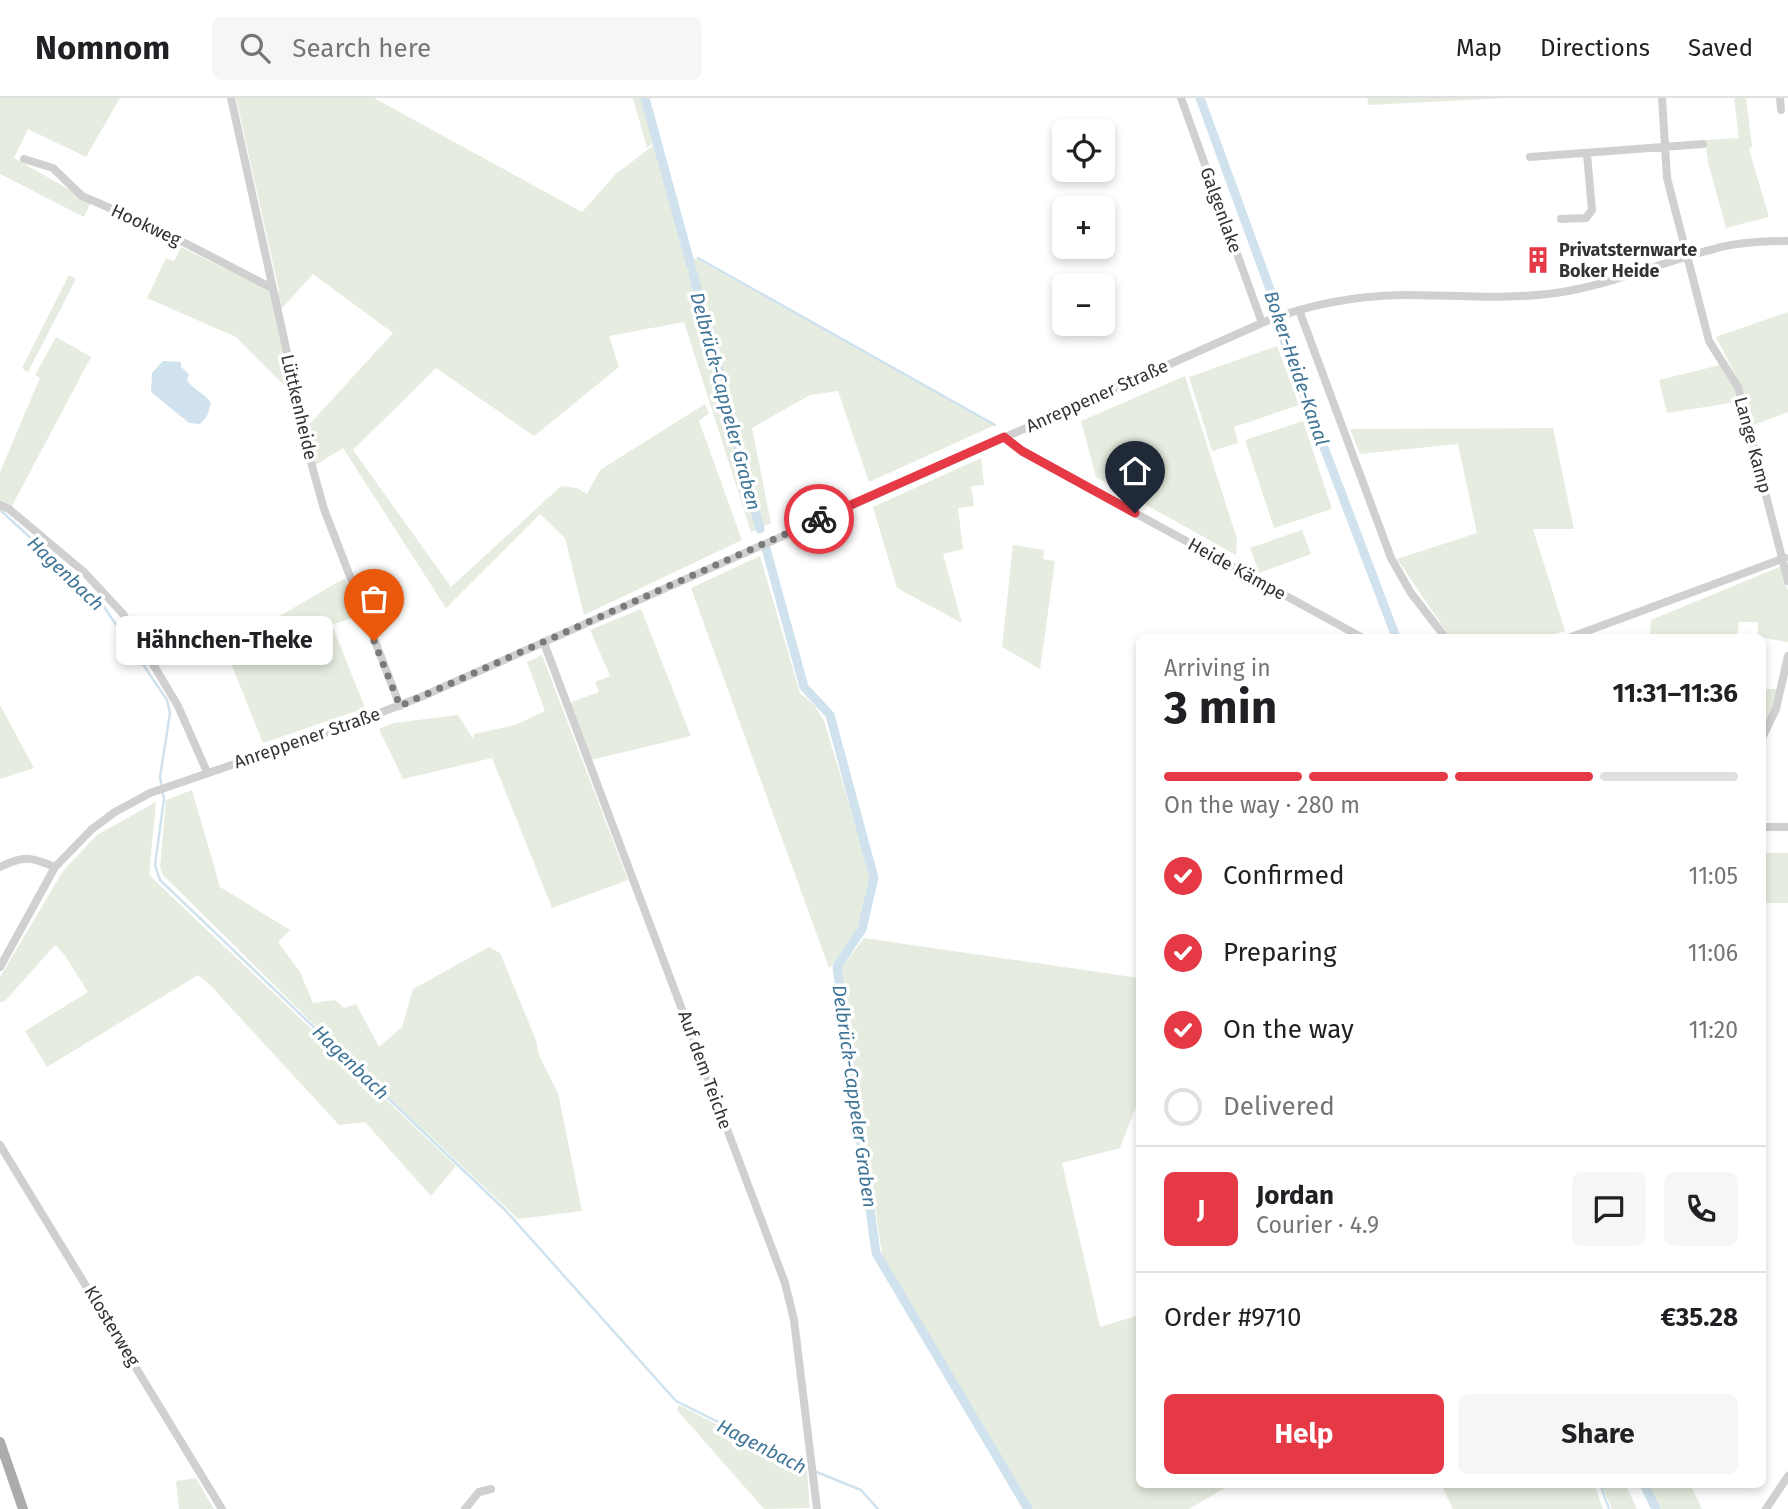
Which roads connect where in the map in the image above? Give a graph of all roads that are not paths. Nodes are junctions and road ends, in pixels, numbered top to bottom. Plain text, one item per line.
1 (231, 98) edge
2 (1181, 98) edge
3 (1662, 98) edge
4 (1780, 98) edge
5 (1781, 110) dead end
6 (1703, 144) dead end
7 (1664, 148) junction
8 (1587, 154) junction
9 (1530, 158) dead end
10 (24, 159) dead end
11 (1562, 219) dead end
12 (1788, 240) edge
13 (1687, 257) junction
14 (272, 288) junction
15 (1299, 310) junction
16 (1262, 323) junction
17 (1004, 437) junction
18 (0, 505) edge
19 (1786, 558) edge
20 (1788, 581) edge
21 (1356, 634) edge
22 (1443, 634) edge
23 (1579, 634) edge
24 (544, 643) junction
25 (1788, 656) edge
26 (400, 706) junction
27 (1766, 730) edge
28 (207, 772) junction
29 (1766, 827) edge
30 (1788, 827) edge
31 (0, 867) edge
32 (55, 867) junction
33 (0, 967) edge
34 (0, 1144) edge
35 (0, 1443) edge
36 (1788, 1476) edge
37 (491, 1489) dead end
38 (23, 1509) edge
39 (222, 1509) edge
40 (465, 1509) edge
41 (817, 1509) edge
42 (1766, 1509) edge

1 - 14 street, Lüttkenheide
2 - 16 street, Galgenlake
3 - 7 street, Lange Kamp
4 - 5 street
6 - 7 street
7 - 8 street
7 - 13 street, Lange Kamp
8 - 9 street
8 - 11 street
10 - 14 street, Hookweg
12 - 13 street, Anreppener Straße
13 - 15 street, Anreppener Straße
13 - 19 street, Lange Kamp
14 - 26 street, Lüttkenheide
15 - 16 street, Anreppener Straße
15 - 22 street
16 - 17 street, Anreppener Straße
17 - 21 street, Heide Kämpe
17 - 24 street, Anreppener Straße
18 - 28 street
19 - 20 street, Lange Kamp
19 - 23 street
24 - 26 street, Anreppener Straße
24 - 41 street, Auf dem Teiche
25 - 27 street
26 - 28 street, Anreppener Straße
28 - 32 street, Anreppener Straße
29 - 30 street
31 - 32 street
32 - 33 street, Anreppener Straße
34 - 39 street, Klosterweg
35 - 38 main road
36 - 42 street
37 - 40 street

